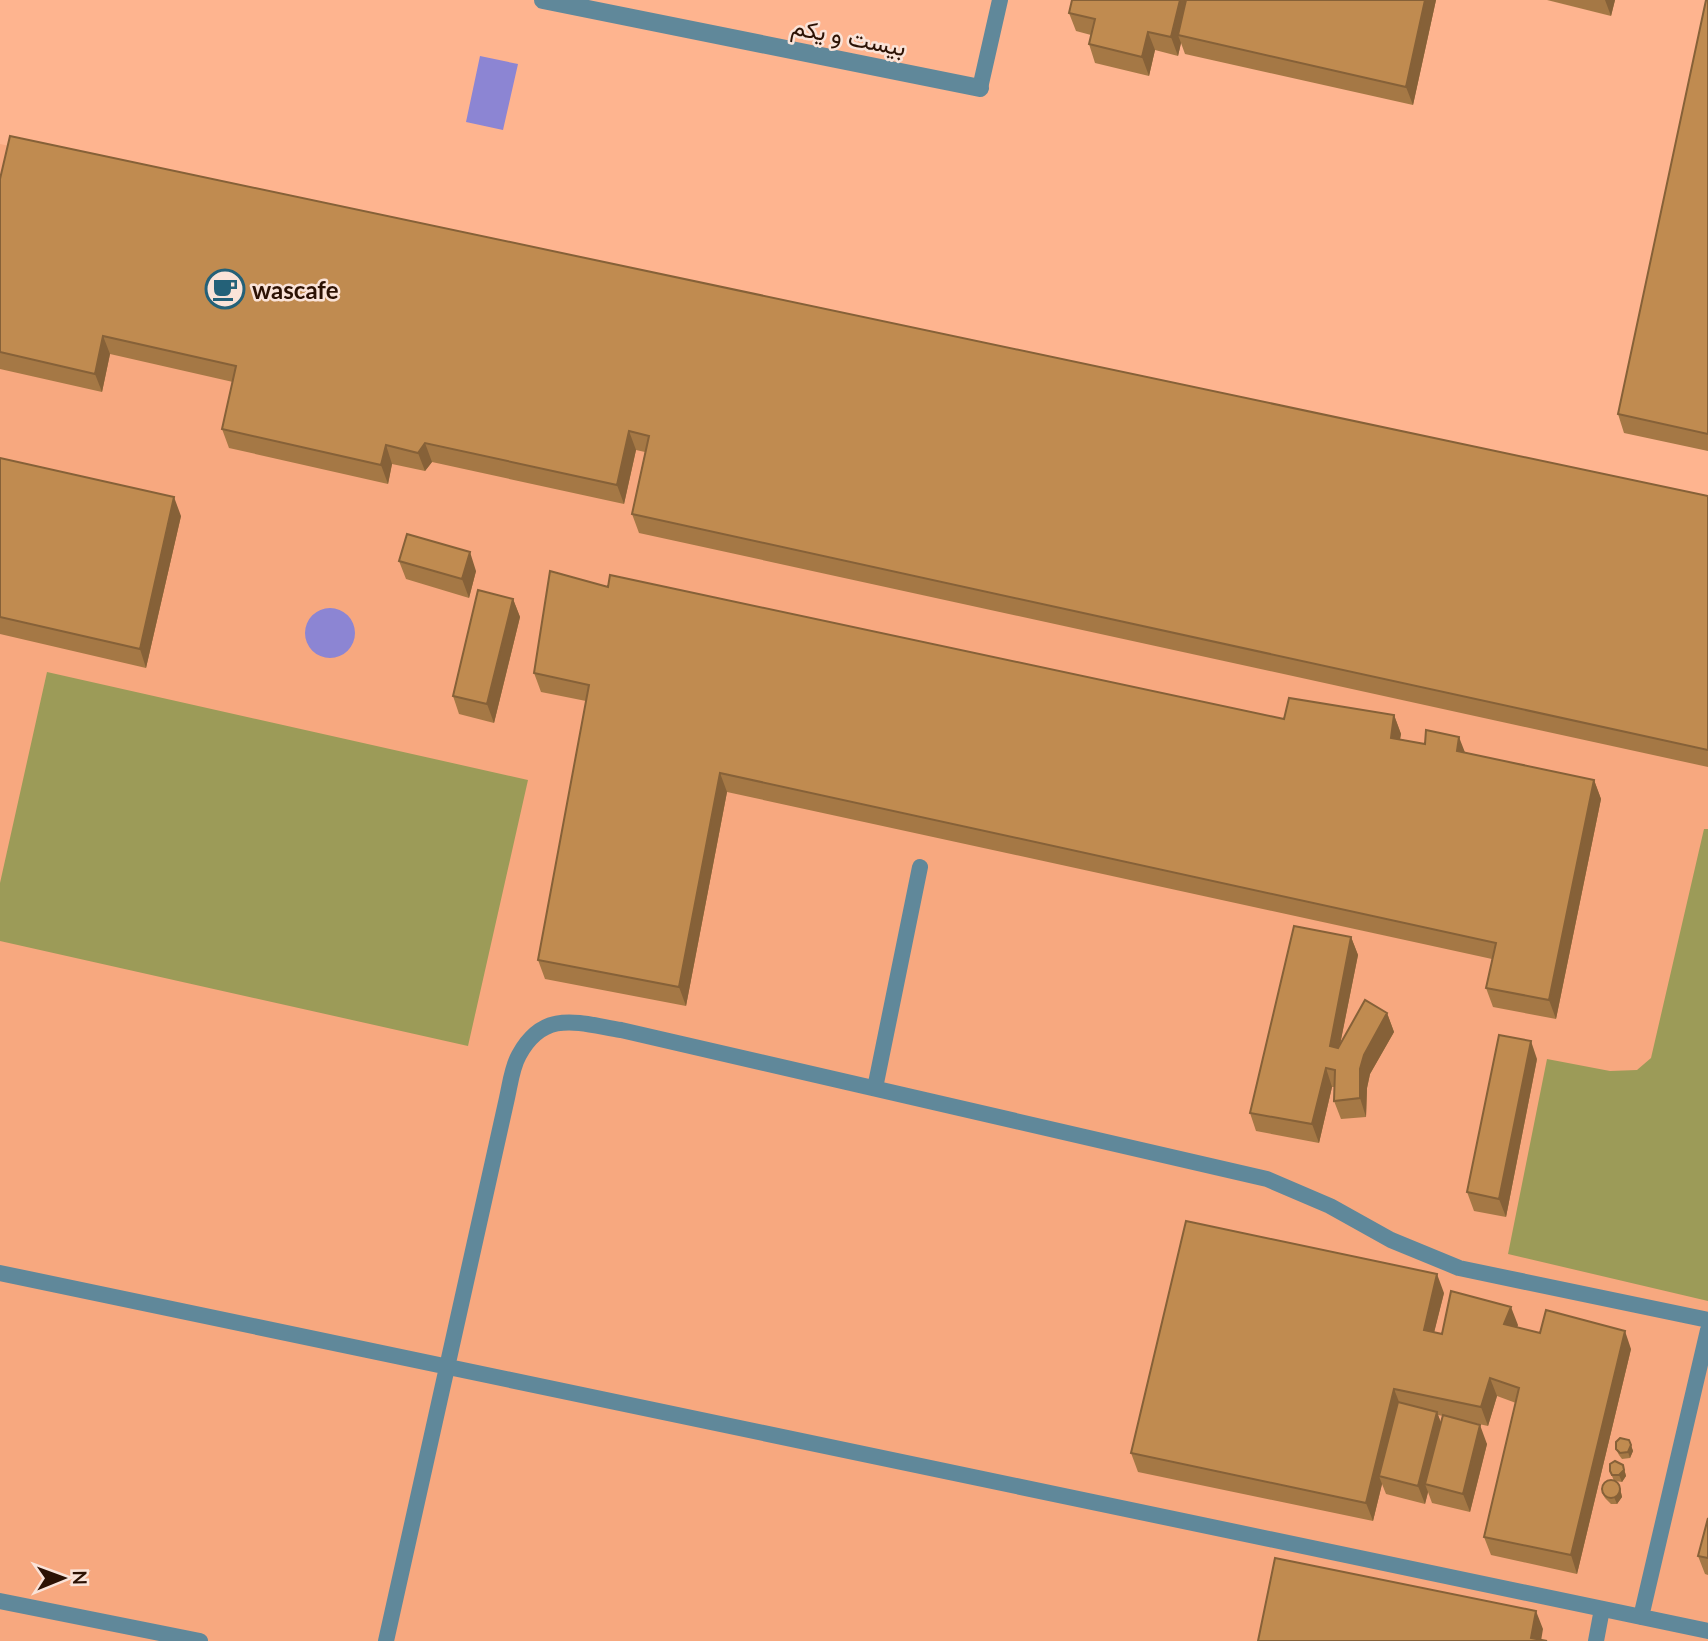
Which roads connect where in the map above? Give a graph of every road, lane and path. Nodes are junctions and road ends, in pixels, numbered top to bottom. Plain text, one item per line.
1 (543, 0) edge
2 (1000, 0) edge
3 (981, 88) joint
4 (920, 867) dead end
5 (875, 1088) junction
6 (0, 1273) edge
7 (1708, 1320) edge
8 (1708, 1330) edge
9 (448, 1367) junction
10 (0, 1601) edge
11 (1602, 1609) junction
12 (1641, 1617) junction
13 (1708, 1631) edge
14 (200, 1641) edge
15 (386, 1641) edge
16 (1596, 1641) edge

1 - 3 street, بیست و یکم
2 - 3 lane
4 - 5 lane
5 - 7 lane
5 - 9 lane
6 - 9 lane
8 - 12 lane
9 - 11 lane
9 - 15 lane
10 - 14 lane
11 - 12 lane
11 - 16 lane
12 - 13 lane

